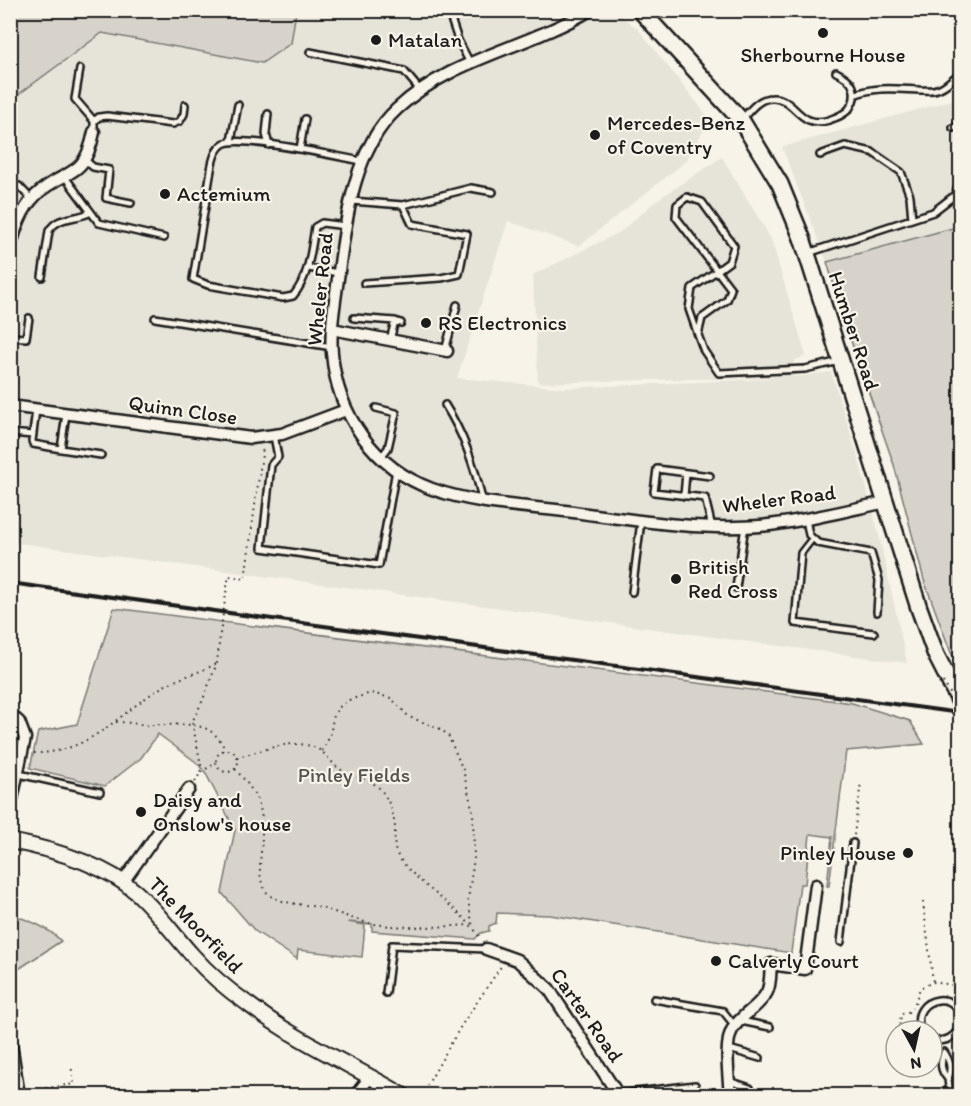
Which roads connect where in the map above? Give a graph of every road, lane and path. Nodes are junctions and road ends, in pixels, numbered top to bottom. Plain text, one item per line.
1 (448, 10) edge
2 (590, 10) edge
3 (640, 10) edge
4 (310, 52) dead end
5 (470, 63) junction
6 (80, 69) dead end
7 (836, 72) dead end
8 (960, 74) edge
9 (420, 90) junction
10 (854, 95) junction
11 (185, 105) dead end
12 (238, 105) dead end
13 (268, 114) dead end
14 (305, 119) dead end
15 (741, 120) junction
16 (94, 121) junction
17 (960, 124) edge
18 (953, 128) dead end
19 (94, 132) joint
20 (231, 141) junction
21 (269, 145) junction
22 (300, 148) junction
23 (820, 154) dead end
24 (85, 160) junction
25 (364, 162) junction
26 (65, 177) junction
27 (960, 182) edge
28 (10, 183) edge
29 (493, 192) dead end
30 (32, 200) junction
31 (351, 201) junction
32 (130, 202) dead end
33 (403, 205) junction
34 (91, 212) junction
35 (912, 219) junction
36 (346, 226) junction
37 (164, 238) dead end
38 (10, 249) edge
39 (807, 254) junction
40 (308, 268) junction
41 (718, 270) junction
42 (339, 273) junction
43 (42, 277) dead end
44 (364, 283) dead end
45 (458, 305) dead end
46 (29, 318) dead end
47 (155, 318) dead end
48 (354, 318) dead end
49 (395, 321) junction
50 (401, 323) dead end
51 (332, 329) junction
52 (698, 335) junction
53 (10, 337) edge
54 (390, 340) junction
55 (332, 347) junction
56 (446, 351) joint
57 (841, 361) junction
58 (445, 405) dead end
59 (10, 406) edge
60 (375, 408) dead end
61 (36, 410) junction
62 (346, 410) junction
63 (66, 414) junction
64 (10, 432) edge
65 (33, 435) junction
66 (269, 437) junction
67 (61, 448) junction
68 (101, 455) dead end
69 (381, 457) junction
70 (396, 470) junction
71 (687, 473) junction
72 (710, 476) dead end
73 (684, 496) junction
74 (482, 500) junction
75 (886, 502) junction
76 (806, 519) junction
77 (641, 520) junction
78 (712, 526) junction
79 (745, 526) junction
80 (812, 539) junction
81 (736, 588) dead end
82 (632, 592) dead end
83 (877, 612) dead end
84 (873, 633) dead end
85 (217, 663) junction
86 (943, 682) junction
87 (960, 702) edge
88 (960, 709) edge
89 (10, 714) edge
90 (960, 716) edge
91 (116, 722) junction
92 (192, 724) junction
93 (225, 750) junction
94 (322, 751) junction
95 (23, 753) junction
96 (237, 757) junction
97 (216, 763) junction
98 (235, 769) junction
99 (201, 772) junction
100 (14, 773) edge
101 (861, 782) dead end
102 (189, 789) joint
103 (100, 792) dead end
104 (10, 809) edge
105 (10, 841) edge
106 (853, 843) joint
107 (123, 882) junction
108 (816, 885) dead end
109 (923, 902) dead end
110 (470, 925) junction
111 (472, 928) junction
112 (841, 942) dead end
113 (486, 949) junction
114 (508, 956) junction
115 (933, 982) dead end
116 (386, 993) dead end
117 (654, 999) dead end
118 (918, 1019) edge
119 (737, 1023) junction
120 (770, 1027) dead end
121 (10, 1036) edge
122 (944, 1041) edge
123 (729, 1049) junction
124 (760, 1058) dead end
125 (71, 1065) dead end
126 (944, 1074) edge
127 (371, 1076) junction
128 (729, 1081) junction
129 (694, 1085) dead end
130 (750, 1088) dead end
131 (19, 1094) edge
132 (355, 1095) edge
133 (404, 1095) edge
134 (421, 1095) edge
135 (618, 1095) edge
136 (730, 1095) edge
137 (950, 1095) edge

1 - 5 lane
2 - 5 street, Wheler Road
3 - 15 main road, Humber Road
4 - 9 lane
5 - 9 street, Wheler Road
6 - 16 lane
7 - 10 lane
8 - 10 lane
9 - 25 street, Wheler Road
10 - 15 lane
11 - 16 lane
12 - 20 lane
13 - 21 lane
14 - 22 lane
15 - 39 main road, Humber Road
16 - 19 lane
17 - 18 lane
19 - 24 street
20 - 21 lane
20 - 40 lane
21 - 22 lane
22 - 25 lane
23 - 35 lane
24 - 26 street
24 - 32 lane
25 - 31 street, Wheler Road
26 - 30 street
26 - 34 lane
27 - 35 lane
28 - 30 lane
29 - 33 lane
30 - 38 street
31 - 33 lane
31 - 36 street, Wheler Road
33 - 44 lane
34 - 37 lane
34 - 43 lane
35 - 39 lane
36 - 40 lane
36 - 42 street, Wheler Road
39 - 57 main road, Humber Road
40 - 42 lane
41 - 41 lane
41 - 52 lane
41 - 52 lane
42 - 51 street, Wheler Road
45 - 56 lane
46 - 53 lane
47 - 55 lane
48 - 49 lane
49 - 50 lane
49 - 54 lane
51 - 54 street
51 - 55 street, Wheler Road
52 - 57 lane
54 - 56 street
55 - 62 street, Wheler Road
57 - 75 main road, Humber Road
58 - 74 lane
59 - 61 street, Quinn Close
60 - 69 lane
61 - 63 street, Quinn Close
61 - 65 lane
62 - 66 street, Quinn Close
62 - 69 street, Wheler Road
63 - 66 street, Quinn Close
63 - 67 lane
64 - 65 lane
65 - 67 lane
66 - 70 lane
66 - 85 path, bridge
67 - 68 lane
69 - 70 street, Wheler Road
70 - 74 street, Wheler Road
71 - 72 lane
71 - 73 lane
71 - 73 lane
73 - 78 lane
74 - 77 street, Wheler Road
75 - 76 street, Wheler Road
75 - 86 main road, Humber Road
76 - 79 street, Wheler Road
76 - 80 lane
77 - 78 street, Wheler Road
77 - 82 lane
78 - 79 street, Wheler Road
79 - 81 lane
80 - 83 lane
80 - 84 lane
85 - 91 path
85 - 92 path
86 - 87 main road, Humber Road, bridge
86 - 88 path, bridge
86 - 90 path, bridge
89 - 95 street
91 - 92 path
91 - 95 path
92 - 93 path
92 - 99 path
93 - 96 path
93 - 97 path
94 - 96 path
94 - 110 path
94 - 111 path
95 - 100 street
96 - 98 path
97 - 98 path
97 - 99 path
98 - 110 path
99 - 102 path
100 - 103 lane
100 - 104 street
101 - 106 path
102 - 107 street
105 - 107 street, The Moorfield
106 - 112 lane
107 - 127 street, The Moorfield
108 - 119 street
109 - 115 path
110 - 111 path
111 - 113 path
113 - 114 street, Carter Road
113 - 116 lane
114 - 134 path
114 - 135 street, Carter Road
117 - 119 lane
118 - 122 lane
119 - 120 lane
119 - 123 street
121 - 131 street
123 - 124 lane
123 - 128 street
125 - 131 path
126 - 137 lane
127 - 132 street
127 - 133 street, The Moorfield
128 - 130 lane
128 - 136 street
129 - 135 lane

